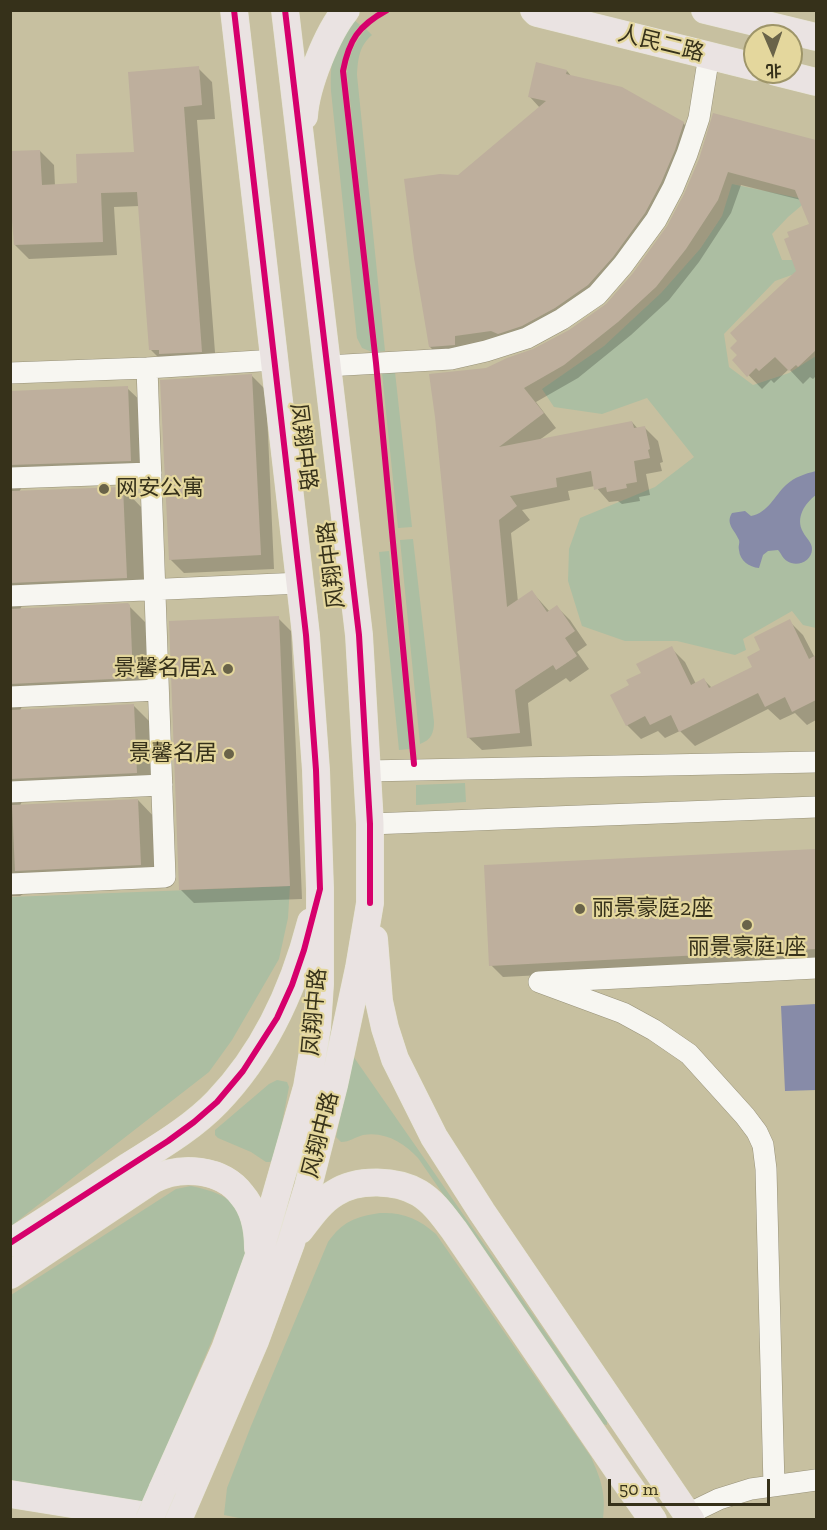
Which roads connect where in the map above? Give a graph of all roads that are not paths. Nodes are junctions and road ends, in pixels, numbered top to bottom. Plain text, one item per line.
1 (234, 10) edge
2 (285, 10) edge
3 (346, 10) edge
4 (534, 10) edge
5 (705, 10) edge
6 (816, 37) edge
7 (709, 55) junction
8 (743, 64) edge
9 (302, 153) junction
10 (275, 360) junction
11 (327, 366) junction
12 (147, 368) junction
13 (10, 373) edge
14 (151, 473) junction
15 (10, 478) edge
16 (301, 583) junction
17 (155, 589) junction
18 (10, 596) edge
19 (158, 690) junction
20 (10, 698) edge
21 (816, 762) edge
22 (367, 771) junction
23 (162, 785) junction
24 (10, 792) edge
25 (816, 807) edge
26 (370, 824) junction
27 (10, 884) edge
28 (320, 889) junction
29 (370, 903) junction
30 (816, 968) edge
31 (10, 1243) edge
32 (291, 1243) junction
33 (258, 1258) junction
34 (10, 1275) edge
35 (624, 1479) junction
36 (816, 1480) edge
37 (774, 1486) junction
38 (10, 1494) edge
39 (690, 1517) edge
40 (166, 1519) edge
41 (626, 1520) edge
42 (653, 1520) edge

1 - 10 main road, 凤翔中路
2 - 9 main road
3 - 9 main road
4 - 7 main road, 人民二路
5 - 6 main road, 人民二路
7 - 8 main road, 人民二路
7 - 11 street
9 - 11 main road, 风翔中路
10 - 12 street
10 - 16 main road, 凤翔中路
11 - 22 main road, 风翔中路
12 - 13 street
12 - 14 street
14 - 15 street
14 - 17 street
16 - 17 street
16 - 28 main road, 凤翔中路
17 - 18 street
17 - 19 street
19 - 20 street
19 - 23 street
21 - 22 street
22 - 26 main road, 风翔中路
23 - 24 street
23 - 27 street
25 - 26 street
26 - 29 main road, 风翔中路
28 - 31 main road
28 - 33 main road, 凤翔中路
29 - 32 main road, 风翔中路
29 - 39 main road
30 - 37 street
32 - 35 main road
32 - 40 main road, 风翔中路
33 - 34 main road
33 - 40 main road, 凤翔中路, bridge
35 - 41 main road
35 - 42 main road
36 - 37 street
37 - 39 street
38 - 40 main road

